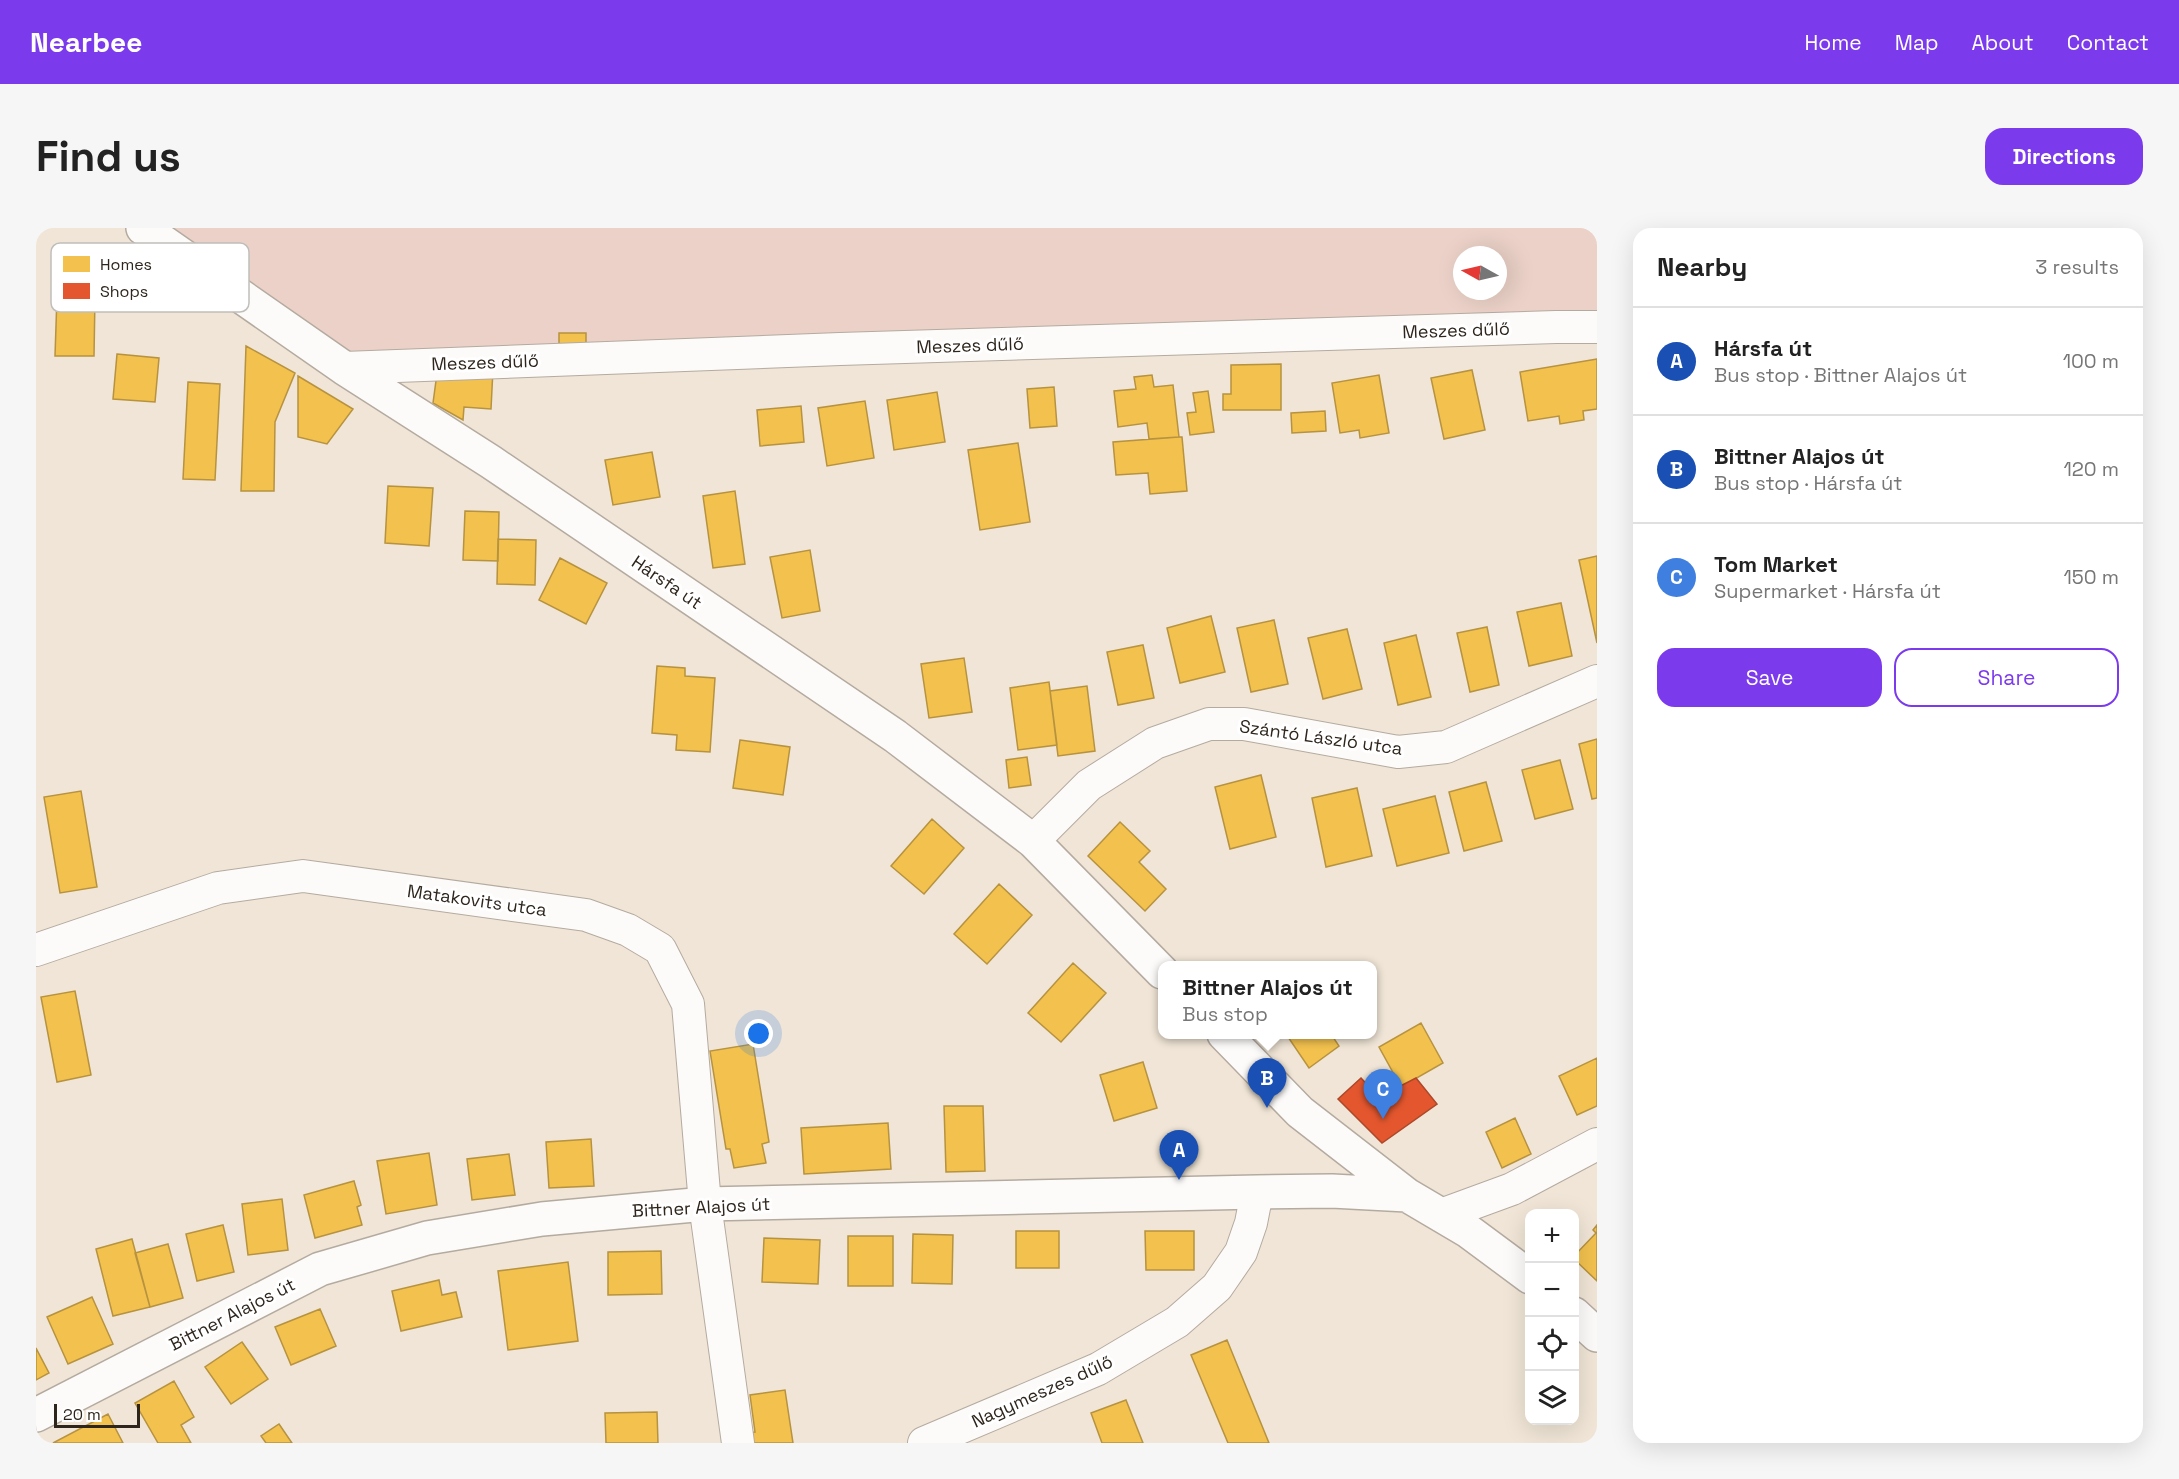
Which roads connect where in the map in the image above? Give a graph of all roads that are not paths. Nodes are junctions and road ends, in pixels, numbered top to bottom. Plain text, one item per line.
1 (143, 228) edge
2 (165, 243) edge
3 (249, 302) edge
4 (1597, 327) edge
5 (344, 368) junction
6 (1597, 681) edge
7 (1032, 841) junction
8 (36, 950) edge
9 (1158, 968) edge
10 (1228, 1039) edge
11 (1597, 1144) edge
12 (1257, 1192) junction
13 (1407, 1196) junction
14 (705, 1204) junction
15 (1441, 1215) junction
16 (1525, 1273) edge
17 (1578, 1317) edge
18 (1597, 1335) edge
19 (36, 1415) edge
20 (738, 1443) edge
21 (924, 1443) edge

1 - 2 street, Hársfa út
3 - 5 street, Hársfa út
4 - 5 street, Meszes dűlő
5 - 7 street, Hársfa út
6 - 7 street, Szántó László utca
7 - 9 street, Hársfa út
8 - 14 street, Matakovits utca
10 - 13 street
11 - 15 street
12 - 13 street, Bittner Alajos út
12 - 14 street, Bittner Alajos út
12 - 21 street, Nagymeszes dűlő
13 - 15 street
14 - 19 street, Bittner Alajos út
14 - 20 street
15 - 16 street
17 - 18 street

